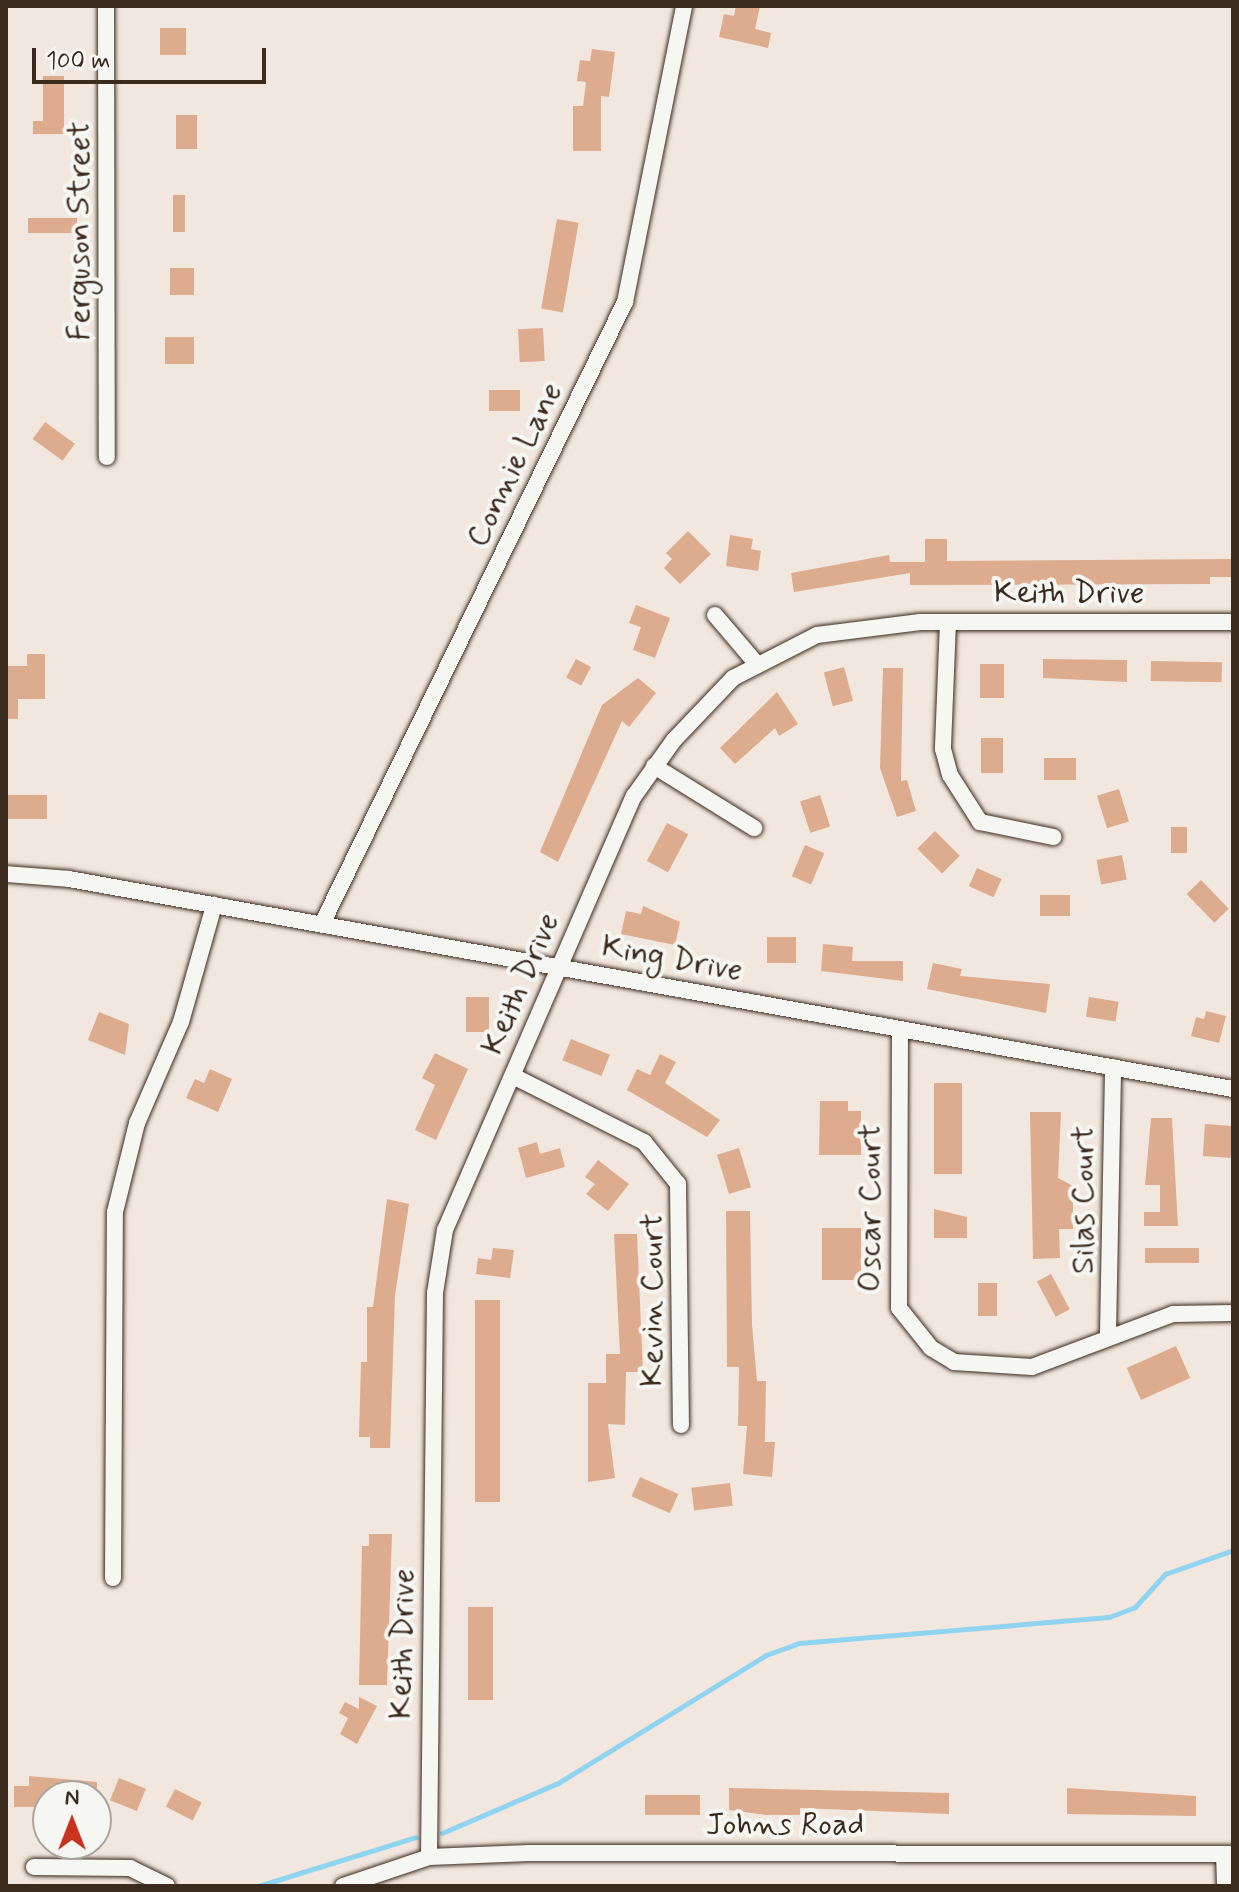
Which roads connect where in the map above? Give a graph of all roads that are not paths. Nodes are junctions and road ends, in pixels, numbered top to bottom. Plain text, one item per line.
1 (106, 6) edge
2 (684, 6) edge
3 (107, 457) dead end
4 (715, 615) dead end
5 (948, 622) junction
6 (1233, 622) edge
7 (755, 662) junction
8 (654, 766) junction
9 (754, 828) dead end
10 (1053, 837) dead end
11 (6, 874) edge
12 (214, 905) junction
13 (322, 924) junction
14 (563, 967) junction
15 (900, 1029) junction
16 (1113, 1067) junction
17 (513, 1076) junction
18 (1233, 1089) edge
19 (1233, 1313) edge
20 (1108, 1333) junction
21 (681, 1425) dead end
22 (113, 1578) dead end
23 (1228, 1854) edge
24 (429, 1857) junction
25 (34, 1867) dead end
26 (167, 1886) edge
27 (343, 1886) edge
28 (1225, 1886) edge

1 - 3 street, Ferguson Street
2 - 13 street, Connie Lane
4 - 7 street
5 - 6 street, Keith Drive
5 - 7 street, Keith Drive
5 - 10 street
7 - 8 street, Keith Drive
8 - 9 street
8 - 14 street, Keith Drive
11 - 12 street, King Drive
12 - 13 street, King Drive
12 - 22 street
13 - 14 street, King Drive
14 - 15 street, King Drive
14 - 17 street, Keith Drive
15 - 16 street, King Drive
15 - 20 street, Oscar Court
16 - 18 street, King Drive
16 - 20 street, Silas Court
17 - 21 street, Kevin Court
17 - 24 street, Keith Drive
19 - 20 street, Oscar Court
23 - 24 street, Johns Road
23 - 28 street
24 - 27 street, Johns Road
25 - 26 street

